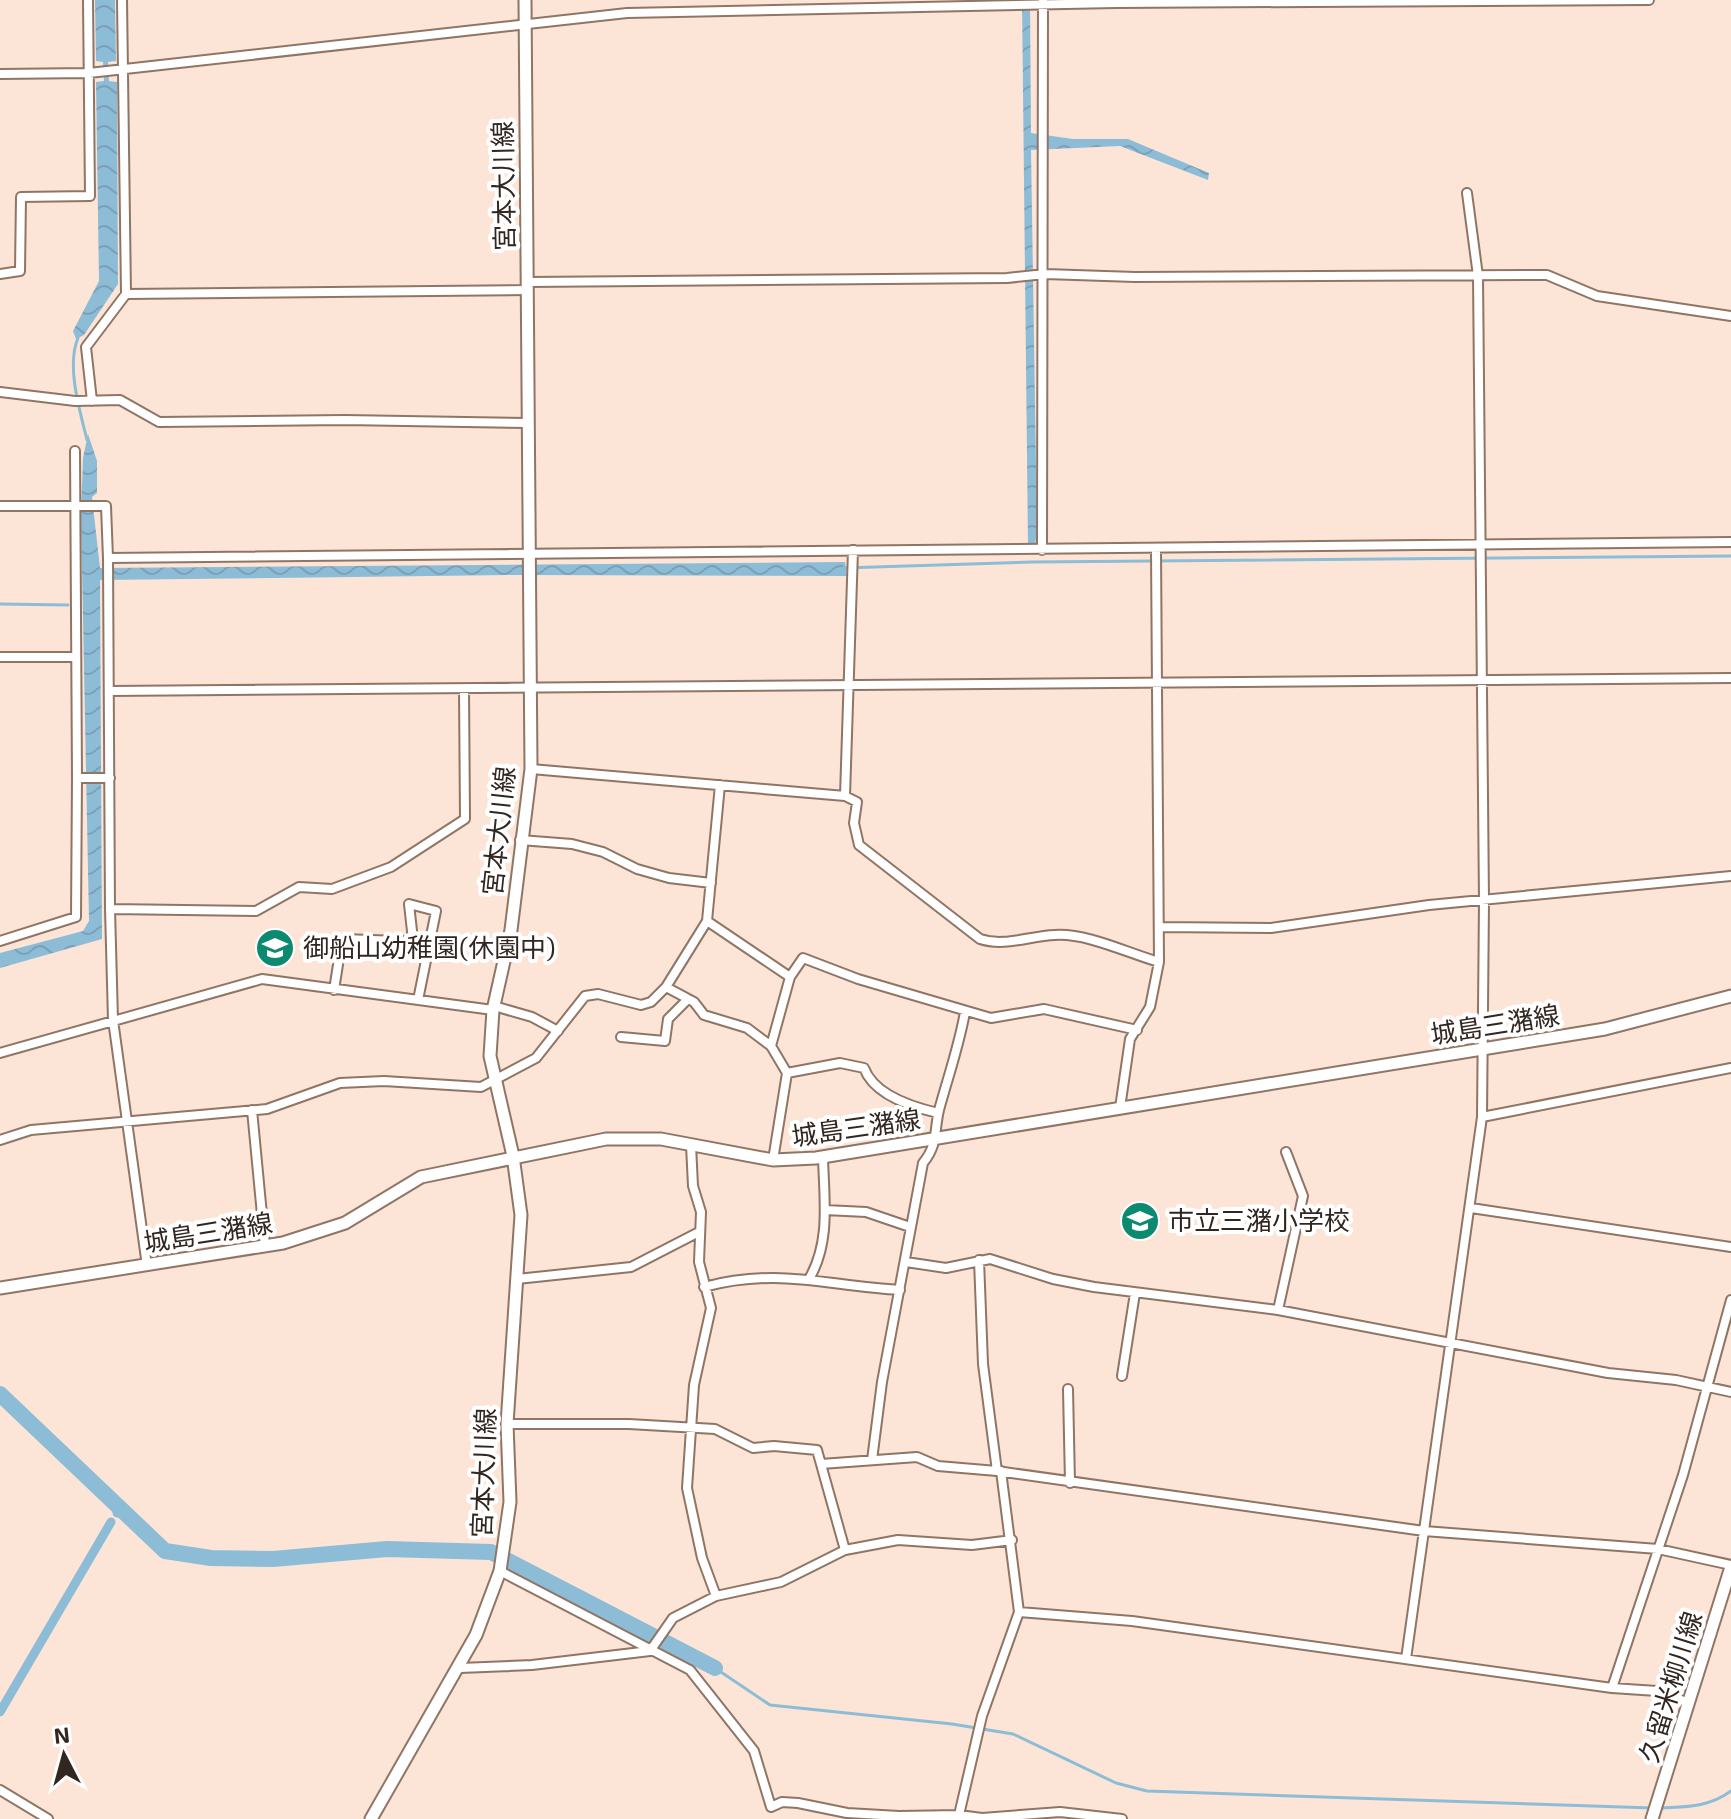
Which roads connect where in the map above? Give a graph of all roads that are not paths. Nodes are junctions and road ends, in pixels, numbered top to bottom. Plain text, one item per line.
1 (88, 0) edge
2 (122, 0) edge
3 (525, 0) edge
4 (1649, 0) edge
5 (1118, 2) edge
6 (1336, 2) edge
7 (1043, 3) edge
8 (525, 22) junction
9 (122, 69) junction
10 (89, 73) junction
11 (0, 74) edge
12 (1467, 193) dead end
13 (0, 274) edge
14 (1042, 275) junction
15 (1478, 276) junction
16 (528, 286) junction
17 (126, 294) junction
18 (1731, 316) edge
19 (0, 392) edge
20 (84, 401) junction
21 (529, 423) junction
22 (75, 451) dead end
23 (76, 505) junction
24 (0, 506) edge
25 (1731, 542) edge
26 (1482, 545) junction
27 (1035, 549) junction
28 (853, 550) junction
29 (1156, 550) junction
30 (529, 556) junction
31 (108, 562) junction
32 (0, 657) edge
33 (75, 657) junction
34 (1731, 678) edge
35 (1482, 680) junction
36 (1156, 682) junction
37 (851, 685) junction
38 (531, 687) junction
39 (464, 689) junction
40 (110, 691) junction
41 (531, 769) junction
42 (80, 778) junction
43 (105, 778) junction
44 (720, 785) junction
45 (845, 796) junction
46 (520, 840) junction
47 (1731, 876) edge
48 (711, 883) junction
49 (1484, 901) junction
50 (110, 909) junction
51 (707, 921) junction
52 (1159, 927) junction
53 (413, 940) junction
54 (0, 941) edge
55 (430, 942) junction
56 (1159, 962) junction
57 (790, 977) junction
58 (666, 987) junction
59 (334, 990) junction
60 (1731, 996) edge
61 (688, 999) junction
62 (418, 1000) junction
63 (493, 1008) junction
64 (965, 1012) junction
65 (113, 1020) junction
66 (1137, 1030) junction
67 (558, 1031) junction
68 (621, 1037) dead end
69 (771, 1046) junction
70 (1484, 1050) junction
71 (0, 1053) edge
72 (1731, 1068) edge
73 (787, 1073) junction
74 (495, 1080) junction
75 (1120, 1108) junction
76 (252, 1110) junction
77 (938, 1113) junction
78 (1482, 1117) junction
79 (125, 1121) junction
80 (937, 1139) junction
81 (0, 1140) edge
82 (691, 1145) junction
83 (1286, 1152) dead end
84 (513, 1156) junction
85 (823, 1157) junction
86 (773, 1160) junction
87 (1471, 1208) junction
88 (825, 1210) junction
89 (910, 1227) junction
90 (697, 1233) junction
91 (265, 1246) junction
92 (1731, 1247) edge
93 (979, 1260) junction
94 (906, 1262) junction
95 (147, 1266) junction
96 (517, 1279) junction
97 (809, 1279) junction
98 (704, 1287) junction
99 (0, 1288) edge
100 (900, 1290) junction
101 (1135, 1293) junction
102 (1731, 1300) edge
103 (1278, 1310) junction
104 (1451, 1343) junction
105 (1122, 1376) dead end
106 (1708, 1388) junction
107 (1068, 1389) dead end
108 (1731, 1392) edge
109 (507, 1424) junction
110 (690, 1427) junction
111 (872, 1460) junction
112 (821, 1464) junction
113 (999, 1471) junction
114 (1070, 1483) junction
115 (1424, 1531) junction
116 (1012, 1540) junction
117 (1658, 1549) junction
118 (845, 1550) junction
119 (1731, 1566) edge
120 (500, 1568) junction
121 (1728, 1585) edge
122 (716, 1596) junction
123 (1019, 1612) junction
124 (652, 1648) junction
125 (1406, 1659) junction
126 (460, 1668) junction
127 (1612, 1688) junction
128 (1689, 1703) junction
129 (0, 1790) edge
130 (959, 1815) junction
131 (847, 1816) edge
132 (48, 1819) edge
133 (371, 1819) edge
134 (982, 1819) edge
135 (1122, 1819) edge
136 (1652, 1819) edge

1 - 10 street
2 - 9 street
3 - 8 main road, 宮本大川線
4 - 6 street
5 - 6 street
5 - 7 street
7 - 8 street
7 - 14 street
8 - 9 street
8 - 16 main road, 宮本大川線
9 - 10 street
9 - 17 street
10 - 11 street
10 - 13 street
12 - 15 street
14 - 15 street
14 - 16 street
14 - 27 street
15 - 18 street
15 - 26 street
16 - 17 street
16 - 21 main road, 宮本大川線
17 - 20 street
19 - 20 street
20 - 21 street
21 - 30 main road, 宮本大川線
22 - 23 street
23 - 24 street
23 - 31 street
23 - 33 street
25 - 26 street
26 - 29 street
26 - 35 street
27 - 28 street
27 - 29 street
28 - 30 street
28 - 37 street
29 - 36 street
30 - 31 street
30 - 38 main road, 宮本大川線
31 - 40 street
32 - 33 street
33 - 42 street
34 - 35 street
35 - 36 street
35 - 49 street
36 - 37 street
36 - 52 street
37 - 38 street
37 - 45 street
38 - 39 street
38 - 41 main road, 宮本大川線
39 - 40 street
39 - 50 street
40 - 43 street
41 - 44 street
41 - 46 main road, 宮本大川線
42 - 43 street
42 - 54 street
43 - 50 street
44 - 45 street
44 - 48 street
45 - 56 street
46 - 48 street
46 - 63 main road, 宮本大川線
47 - 49 street
48 - 51 street
49 - 52 street
49 - 70 street
50 - 65 street
51 - 57 street
51 - 58 street
52 - 56 street
53 - 55 street
53 - 55 street
53 - 59 street
55 - 62 street
56 - 66 street
57 - 64 street
57 - 69 street
58 - 61 street
58 - 67 street
59 - 62 street
59 - 65 street
60 - 70 main road, 城島三潴線
61 - 68 street
61 - 69 street
62 - 63 street
63 - 67 street
63 - 74 main road, 宮本大川線
64 - 66 street
64 - 77 street
65 - 71 street
65 - 79 street
66 - 75 street
67 - 74 street
69 - 73 street
70 - 75 main road, 城島三潴線
70 - 78 street
72 - 78 street
73 - 77 street
73 - 86 street
74 - 76 street
74 - 84 main road, 宮本大川線
75 - 80 main road, 城島三潴線
76 - 79 street
76 - 91 street
77 - 80 street
78 - 87 street
79 - 81 street
79 - 95 street
80 - 85 main road, 城島三潴線
80 - 89 street
82 - 84 main road, 城島三潴線
82 - 86 main road, 城島三潴線
82 - 90 street
83 - 103 street
84 - 91 main road, 城島三潴線
84 - 96 main road, 宮本大川線
85 - 86 main road, 城島三潴線
85 - 88 street
87 - 92 street
87 - 104 street
88 - 89 street
88 - 97 street
89 - 94 street
90 - 96 street
90 - 98 street
91 - 95 main road, 城島三潴線
93 - 94 street
93 - 101 street
93 - 113 street
94 - 100 street
95 - 99 main road, 城島三潴線
96 - 109 main road, 宮本大川線
97 - 98 street
97 - 100 street
98 - 110 street
100 - 111 street
101 - 103 street
101 - 105 street
102 - 106 street
103 - 104 street
104 - 106 street
104 - 115 street
106 - 108 street
106 - 117 street
107 - 114 street
109 - 110 street
109 - 120 main road, 宮本大川線
110 - 112 street
110 - 122 street
111 - 112 street
111 - 113 street
112 - 118 street
113 - 114 street
113 - 116 street
114 - 115 street
115 - 117 street
115 - 125 street
116 - 118 street
116 - 123 street
117 - 119 street
117 - 127 street
118 - 122 street
119 - 121 main road, 久留米柳川線
120 - 124 street
120 - 126 main road, 宮本大川線
121 - 128 main road, 久留米柳川線
122 - 124 street
123 - 125 street
123 - 130 street
124 - 126 street
124 - 131 street
125 - 127 street
126 - 133 main road, 宮本大川線
127 - 128 street
128 - 136 main road, 久留米柳川線
129 - 132 street
130 - 131 street
130 - 134 street
134 - 135 street

